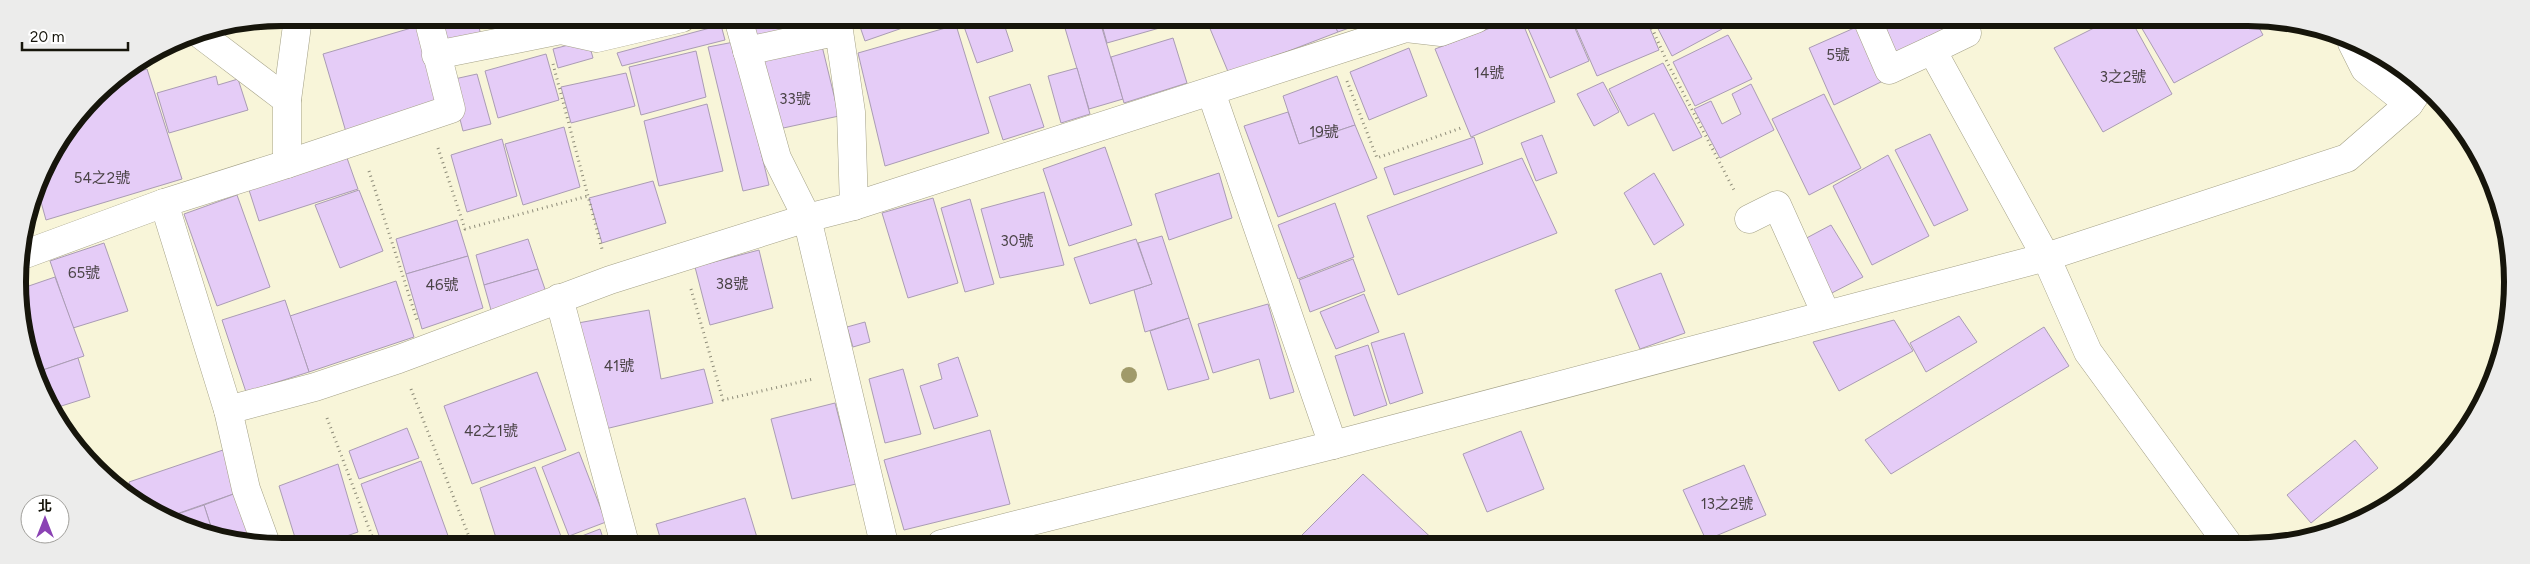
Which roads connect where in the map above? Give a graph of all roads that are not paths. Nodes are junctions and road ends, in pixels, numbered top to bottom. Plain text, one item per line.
1 (297, 26) edge
2 (430, 26) edge
3 (648, 26) edge
4 (740, 26) edge
5 (1438, 26) edge
6 (1870, 26) edge
7 (1964, 26) edge
8 (554, 28) edge
9 (206, 38) edge
10 (1932, 50) junction
11 (747, 51) junction
12 (2356, 51) edge
13 (436, 55) junction
14 (1211, 92) junction
15 (2414, 96) edge
16 (287, 100) junction
17 (287, 164) junction
18 (164, 204) junction
19 (854, 206) junction
20 (807, 218) junction
21 (1749, 219) road end
22 (28, 253) edge
23 (2046, 257) junction
24 (559, 298) junction
25 (1826, 314) junction
26 (228, 410) junction
27 (1333, 445) junction
28 (263, 537) edge
29 (623, 538) edge
30 (883, 538) edge
31 (965, 538) edge
32 (2224, 538) edge

1 - 16 street
2 - 13 street
3 - 8 street
4 - 11 street
5 - 14 street
6 - 10 street
7 - 10 street
8 - 13 street
9 - 16 street
10 - 23 street
11 - 19 street
11 - 20 street
12 - 15 street
13 - 17 street
14 - 19 street
14 - 27 street
15 - 23 street
16 - 17 street
17 - 18 street
18 - 22 street
18 - 26 street
19 - 20 street
20 - 24 street
20 - 30 street
21 - 25 street
23 - 25 street
23 - 32 street
24 - 26 street
24 - 29 street
25 - 27 street
26 - 28 street
27 - 31 street

